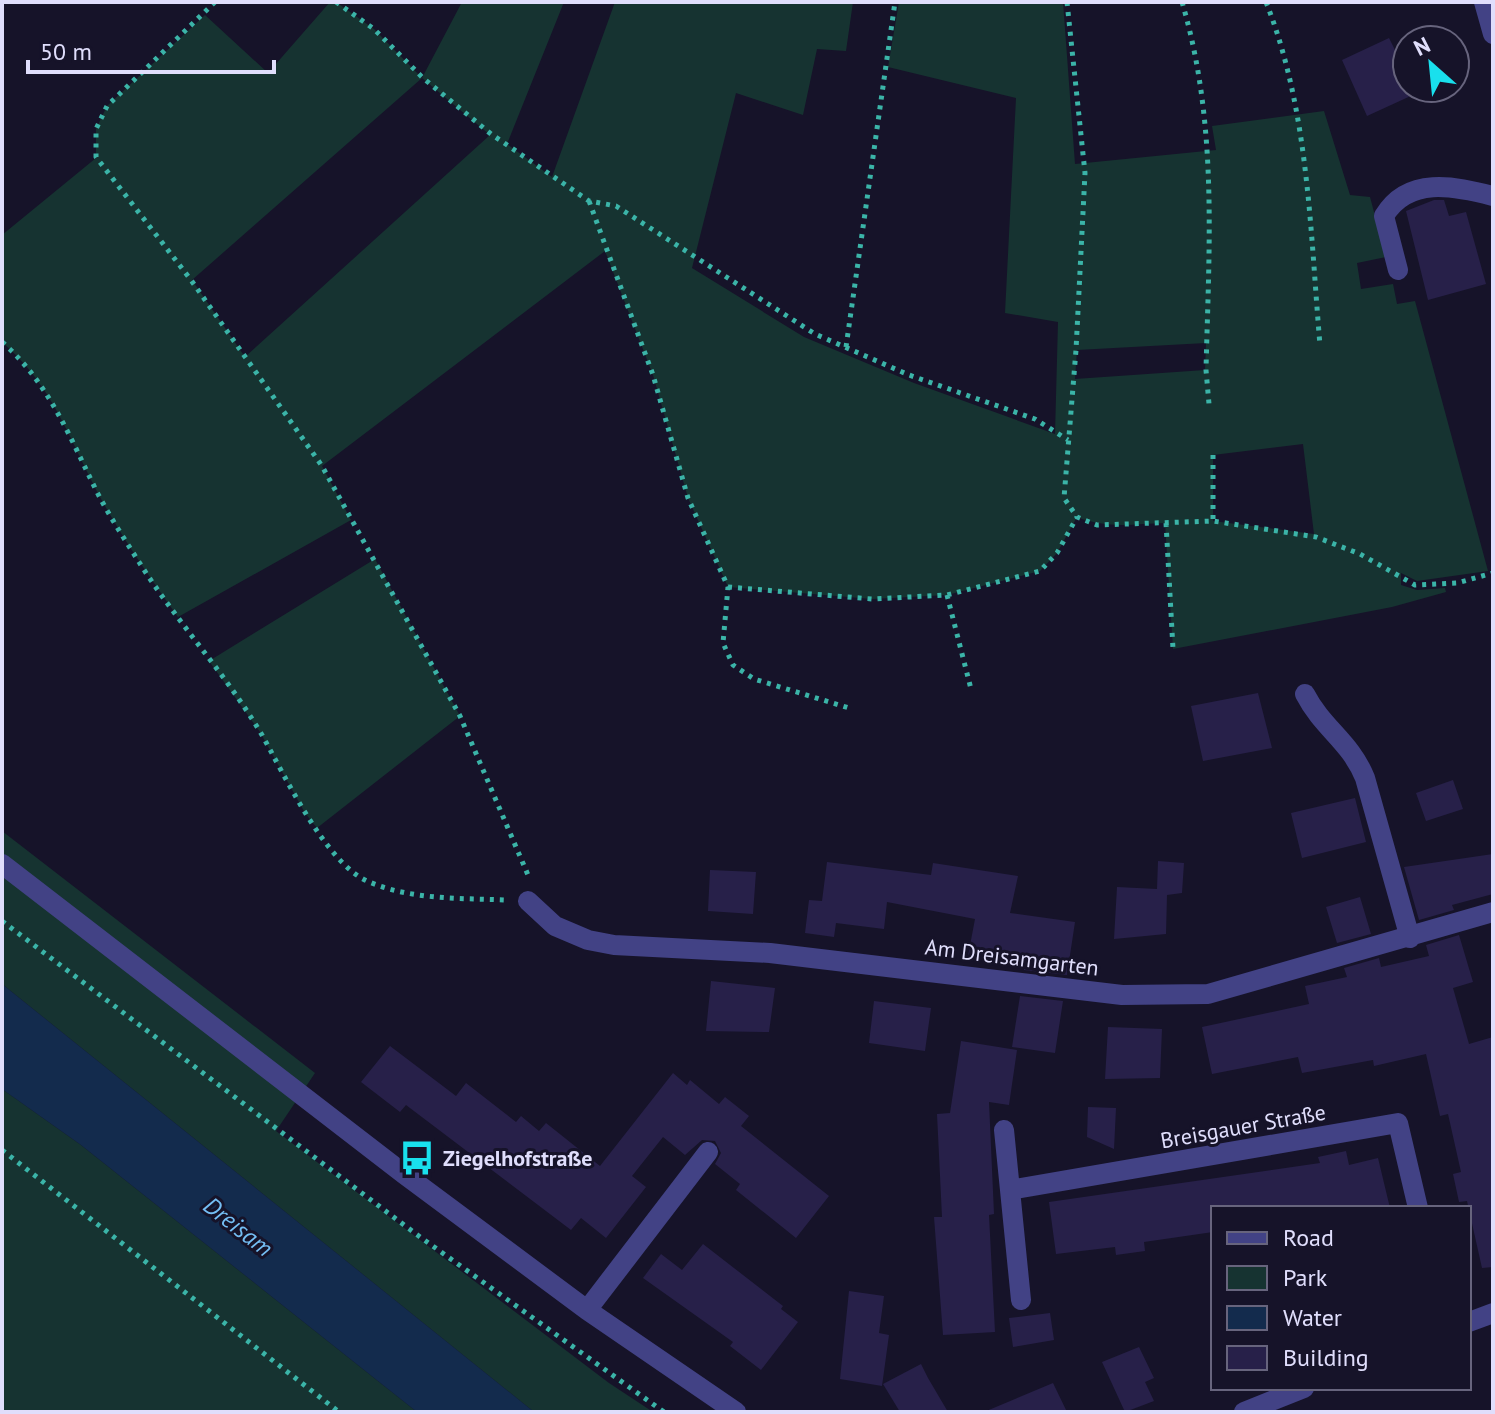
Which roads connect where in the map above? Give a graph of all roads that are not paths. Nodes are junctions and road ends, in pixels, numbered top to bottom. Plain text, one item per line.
1 (1484, 2) edge
2 (1493, 34) edge
3 (1493, 196) edge
4 (1398, 270) dead end
5 (1305, 694) dead end
6 (2, 864) edge
7 (528, 901) road end
8 (1493, 912) edge
9 (1410, 938) junction
10 (1004, 1130) dead end
11 (708, 1152) dead end
12 (1010, 1190) junction
13 (1418, 1206) edge
14 (1021, 1300) dead end
15 (587, 1310) junction
16 (1493, 1313) edge
17 (1471, 1321) edge
18 (1299, 1390) edge
19 (736, 1412) edge
20 (1244, 1412) edge

1 - 2 street
3 - 4 street
5 - 9 street
6 - 15 street
7 - 9 street, Am Dreisamgarten
8 - 9 street, Am Dreisamgarten
10 - 12 street
11 - 15 street
12 - 13 street, Breisgauer Straße
12 - 14 street
15 - 19 street
16 - 17 street
18 - 20 street

